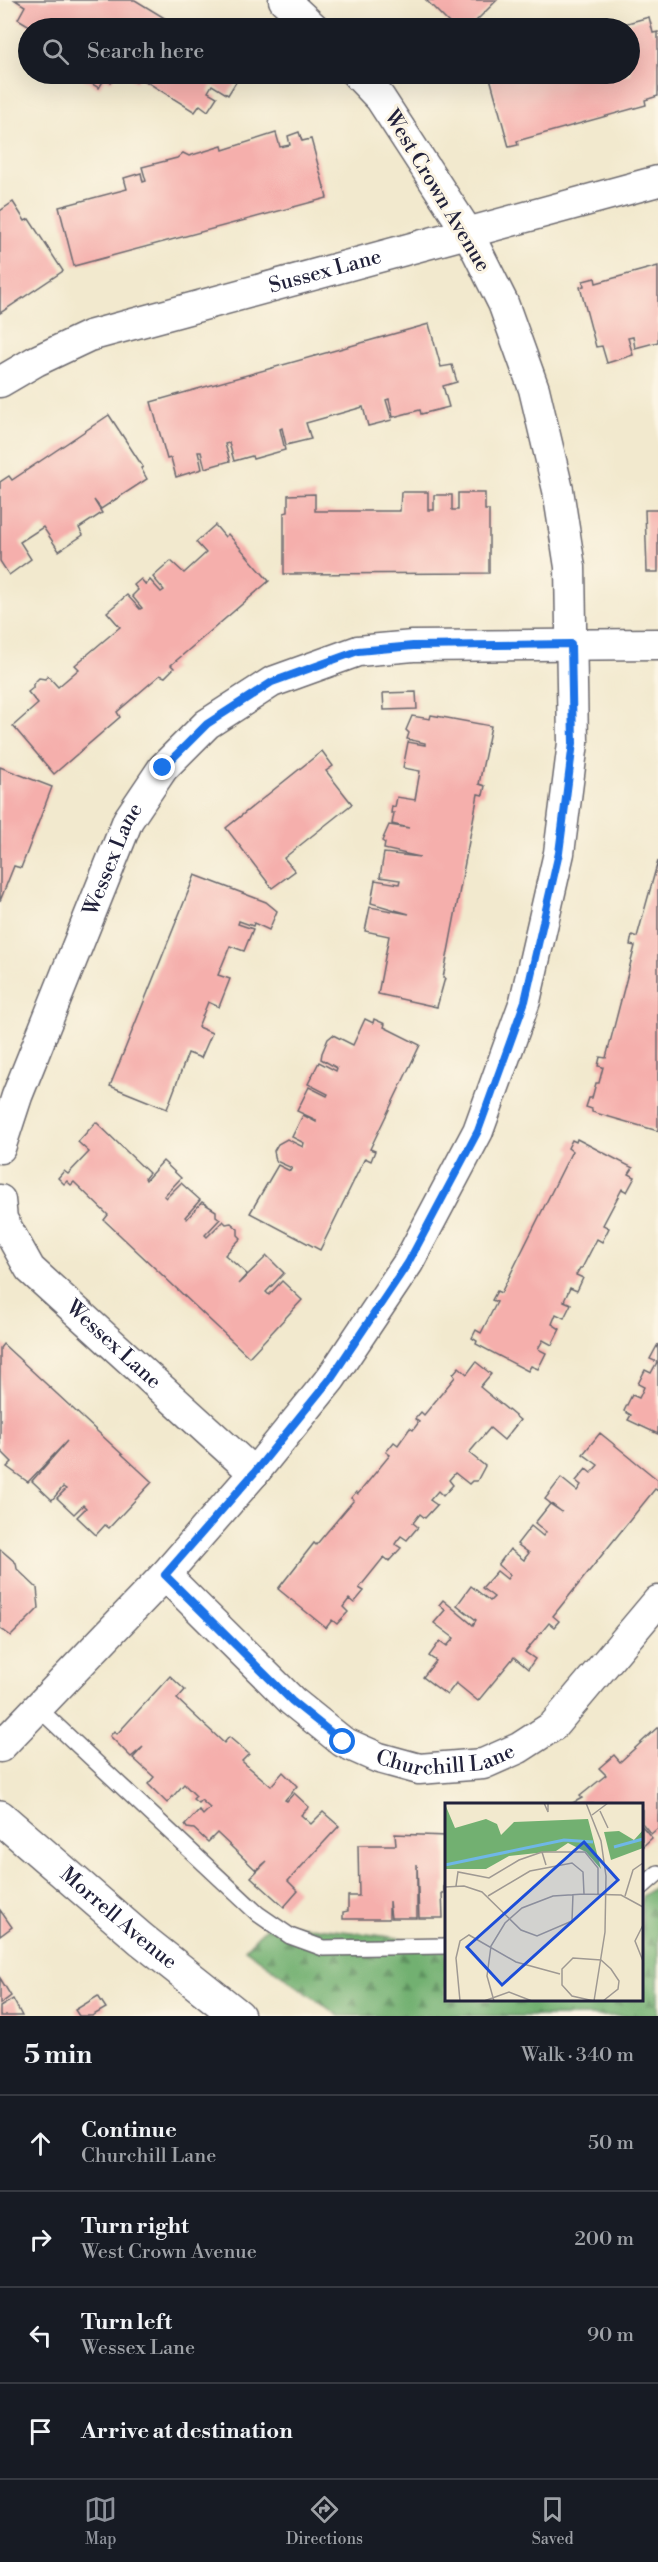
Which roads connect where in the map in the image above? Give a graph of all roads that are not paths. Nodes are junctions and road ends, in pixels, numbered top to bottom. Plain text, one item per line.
1 (284, 0) edge
2 (303, 18) edge
3 (367, 84) edge
4 (658, 181) edge
5 (468, 233) junction
6 (0, 382) edge
7 (571, 644) junction
8 (658, 644) edge
9 (0, 1148) edge
10 (0, 1200) edge
11 (254, 1473) junction
12 (165, 1575) junction
13 (658, 1601) edge
14 (38, 1707) junction
15 (0, 1747) edge
16 (0, 1817) edge
17 (658, 1873) edge
18 (643, 1886) edge
19 (445, 1946) edge
20 (238, 2016) edge

1 - 2 street
3 - 5 street, West Crown Avenue
4 - 5 street, Sussex Lane
5 - 6 street, Sussex Lane
5 - 7 street, West Crown Avenue
7 - 8 street, Wessex Lane
7 - 9 street, Wessex Lane
7 - 11 street, West Crown Avenue
10 - 11 street, Wessex Lane
11 - 12 street, West Crown Avenue
12 - 13 street, Churchill Lane
12 - 14 street, West Crown Avenue
14 - 15 street, West Crown Avenue
14 - 19 lane
16 - 20 street, Morrell Avenue
17 - 18 lane

